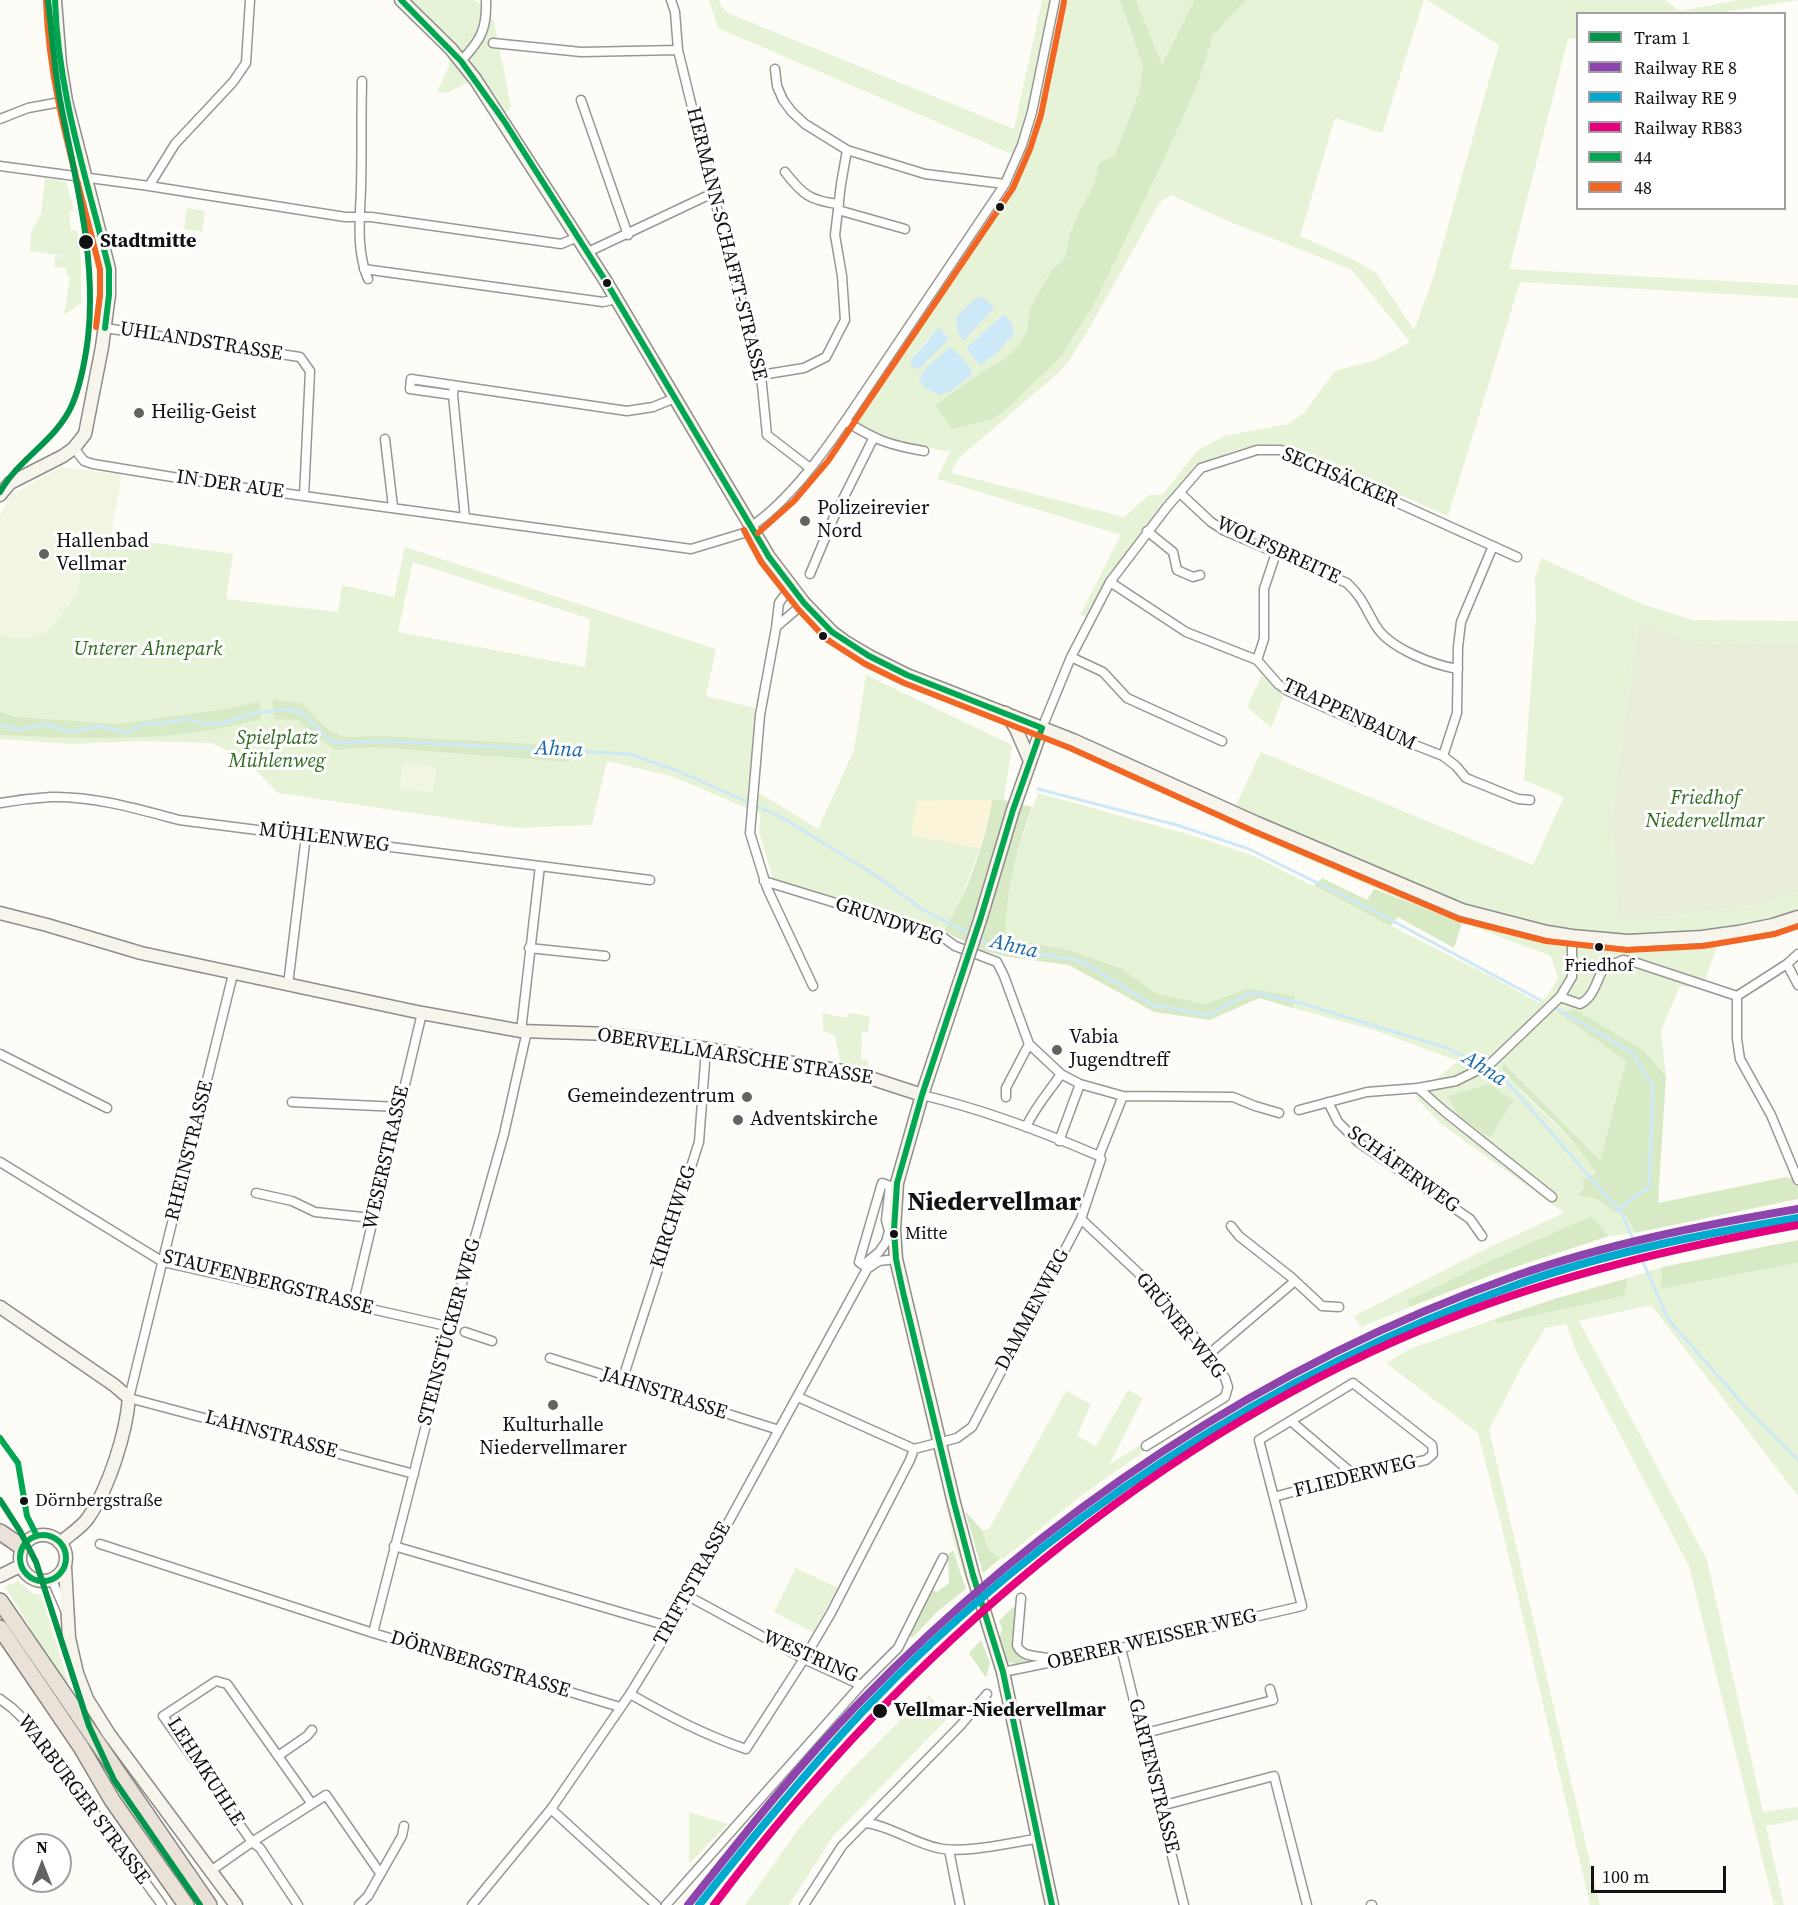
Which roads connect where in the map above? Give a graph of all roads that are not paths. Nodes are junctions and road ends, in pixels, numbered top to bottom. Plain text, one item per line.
1 (55, 0) edge
2 (250, 0) edge
3 (401, 0) edge
4 (486, 0) edge
5 (671, 0) edge
6 (1055, 0) edge
7 (493, 43) dead end
8 (678, 50) junction
9 (461, 61) junction
10 (775, 69) dead end
11 (362, 81) dead end
12 (581, 100) dead end
13 (66, 101) junction
14 (0, 118) edge
15 (847, 150) junction
16 (0, 166) edge
17 (784, 172) dead end
18 (79, 176) junction
19 (1005, 184) junction
20 (150, 186) junction
21 (712, 193) junction
22 (838, 207) junction
23 (359, 217) junction
24 (905, 229) dead end
25 (628, 235) junction
26 (578, 237) junction
27 (588, 252) junction
28 (364, 269) junction
29 (368, 279) dead end
30 (616, 299) junction
31 (105, 328) junction
32 (761, 375) junction
33 (675, 398) junction
34 (845, 421) junction
35 (385, 439) dead end
36 (873, 439) junction
37 (74, 448) junction
38 (924, 451) dead end
39 (810, 468) junction
40 (1180, 493) junction
41 (0, 495) edge
42 (304, 496) junction
43 (393, 507) junction
44 (465, 518) junction
45 (753, 528) junction
46 (1147, 531) junction
47 (1493, 546) junction
48 (1276, 553) junction
49 (1518, 557) dead end
50 (810, 574) dead end
51 (1200, 575) dead end
52 (1110, 582) junction
53 (794, 588) junction
54 (804, 603) junction
55 (776, 628) junction
56 (1071, 657) junction
57 (1257, 660) junction
58 (1458, 669) junction
59 (1006, 713) junction
60 (1042, 728) junction
61 (1222, 741) dead end
62 (1443, 756) junction
63 (1030, 761) junction
64 (1530, 800) dead end
65 (0, 803) edge
66 (306, 835) junction
67 (540, 866) junction
68 (650, 880) dead end
69 (764, 881) junction
70 (0, 913) edge
71 (1798, 917) edge
72 (1572, 936) junction
73 (530, 948) junction
74 (1798, 954) edge
75 (605, 956) dead end
76 (1787, 964) junction
77 (233, 974) junction
78 (288, 985) junction
79 (1798, 985) edge
80 (813, 986) dead end
81 (1737, 996) junction
82 (1560, 997) junction
83 (422, 1013) junction
84 (524, 1031) junction
85 (1029, 1044) junction
86 (706, 1049) junction
87 (0, 1054) edge
88 (1061, 1074) junction
89 (1080, 1084) junction
90 (1418, 1088) junction
91 (922, 1095) junction
92 (1123, 1096) junction
93 (1006, 1097) dead end
94 (292, 1102) dead end
95 (1328, 1102) junction
96 (399, 1107) junction
97 (107, 1108) dead end
98 (1299, 1110) dead end
99 (1279, 1113) dead end
100 (1026, 1127) junction
101 (1059, 1141) junction
102 (1100, 1157) junction
103 (0, 1162) edge
104 (1796, 1170) edge
105 (1798, 1180) edge
106 (886, 1185) joint
107 (256, 1193) dead end
108 (1552, 1197) dead end
109 (372, 1218) junction
110 (1081, 1219) junction
111 (1231, 1226) dead end
112 (1482, 1236) dead end
113 (896, 1259) junction
114 (163, 1262) junction
115 (1295, 1281) junction
116 (352, 1304) junction
117 (0, 1307) edge
118 (1339, 1307) dead end
119 (451, 1327) junction
120 (465, 1332) dead end
121 (492, 1341) dead end
122 (1209, 1354) junction
123 (550, 1358) dead end
124 (622, 1380) junction
125 (798, 1397) junction
126 (129, 1398) junction
127 (1292, 1422) junction
128 (779, 1430) junction
129 (940, 1442) junction
130 (1146, 1446) dead end
131 (914, 1449) junction
132 (414, 1474) junction
133 (1354, 1475) junction
134 (1274, 1497) junction
135 (0, 1532) edge
136 (60, 1543) junction
137 (100, 1545) dead end
138 (394, 1546) junction
139 (22, 1547) junction
140 (943, 1558) dead end
141 (20, 1566) junction
142 (65, 1567) junction
143 (1, 1576) edge
144 (52, 1580) junction
145 (688, 1596) junction
146 (1021, 1598) dead end
147 (0, 1601) edge
148 (66, 1614) junction
149 (671, 1627) junction
150 (0, 1628) edge
151 (373, 1633) junction
152 (1121, 1648) junction
153 (804, 1659) junction
154 (1057, 1661) junction
155 (1003, 1672) junction
156 (861, 1685) junction
157 (1270, 1689) dead end
158 (630, 1694) junction
159 (987, 1694) dead end
160 (0, 1699) edge
161 (620, 1707) junction
162 (312, 1730) dead end
163 (1142, 1734) junction
164 (278, 1756) junction
165 (312, 1804) junction
166 (1161, 1806) junction
167 (551, 1809) junction
168 (866, 1823) junction
169 (404, 1826) dead end
170 (1036, 1839) junction
171 (252, 1842) junction
172 (949, 1850) junction
173 (212, 1870) junction
174 (380, 1874) junction
175 (162, 1905) edge
176 (186, 1905) edge
177 (209, 1905) edge
178 (236, 1905) edge
179 (298, 1905) edge
180 (359, 1905) edge
181 (472, 1905) edge
182 (656, 1905) edge
183 (666, 1905) edge
184 (804, 1905) edge
185 (960, 1905) edge
186 (1052, 1905) edge
187 (1184, 1905) edge
188 (1306, 1905) edge

1 - 13 main road
2 - 20 street
3 - 9 main road
4 - 9 street
5 - 8 street, HERMANN-SCHAFFT-STRASSE
6 - 19 street
7 - 8 street
8 - 21 street, HERMANN-SCHAFFT-STRASSE
9 - 26 main road
10 - 15 street
11 - 23 street
12 - 25 street
13 - 14 street
13 - 18 main road
15 - 19 street
15 - 22 street
16 - 18 street
17 - 22 street
18 - 20 street
18 - 31 main road
19 - 34 street
20 - 23 street
21 - 25 street
21 - 32 street, HERMANN-SCHAFFT-STRASSE
22 - 24 street
22 - 32 street
23 - 26 street
23 - 28 street
25 - 27 street
26 - 27 main road
27 - 30 main road
28 - 29 street
28 - 30 street
30 - 33 main road
31 - 37 main road
31 - 42 street, UHLANDSTRASSE
32 - 39 street, HERMANN-SCHAFFT-STRASSE
33 - 44 street
33 - 45 main road
34 - 36 street
34 - 39 street
35 - 43 street
36 - 38 street
36 - 50 street
37 - 41 main road
37 - 42 street, IN DER AUE
39 - 45 street
40 - 46 street, SECHSÄCKER
40 - 47 street, SECHSÄCKER
40 - 48 street, WOLFSBREITE
42 - 43 street, IN DER AUE
43 - 44 street, IN DER AUE
44 - 45 street, IN DER AUE
45 - 53 main road
46 - 51 street
46 - 52 street, SECHSÄCKER
47 - 49 street, SECHSÄCKER
47 - 58 street
48 - 57 street
48 - 58 street, WOLFSBREITE
52 - 56 street, SECHSÄCKER
52 - 57 street, TRAPPENBAUM
53 - 54 main road
53 - 55 street
54 - 55 street
54 - 59 main road
55 - 69 street
56 - 60 street, SECHSÄCKER
56 - 61 street
57 - 62 street, TRAPPENBAUM
58 - 62 street
59 - 60 main road
59 - 63 main road
60 - 63 main road
60 - 72 main road
62 - 64 street, TRAPPENBAUM
63 - 91 main road, bridge
65 - 66 street, MÜHLENWEG
66 - 67 street, MÜHLENWEG
66 - 78 street
67 - 68 street, MÜHLENWEG
67 - 73 street, STEINSTÜCKER WEG
69 - 80 street
69 - 85 street, GRUNDWEG
70 - 77 main road, OBERVELLMARSCHE STRASSE
71 - 72 main road
72 - 82 street
73 - 75 street
73 - 84 street, STEINSTÜCKER WEG
74 - 76 street
76 - 79 street
76 - 81 street
77 - 78 main road, OBERVELLMARSCHE STRASSE
77 - 114 street, RHEINSTRASSE
78 - 83 main road, OBERVELLMARSCHE STRASSE
81 - 82 street
81 - 104 street
82 - 90 street
83 - 84 main road, OBERVELLMARSCHE STRASSE
83 - 96 street, WESERSTRASSE
84 - 86 main road, OBERVELLMARSCHE STRASSE
84 - 119 street, STEINSTÜCKER WEG
85 - 88 street
85 - 93 street
86 - 91 main road, OBERVELLMARSCHE STRASSE
86 - 124 street, KIRCHWEG
87 - 97 street
88 - 89 street
88 - 100 street
89 - 92 street
89 - 101 street
90 - 95 street
90 - 108 street
91 - 100 street, OBERVELLMARSCHE STRASSE
91 - 113 main road
92 - 99 street
92 - 102 street, DAMMENWEG
94 - 96 street
95 - 98 street
95 - 112 street, SCHÄFERWEG
96 - 109 street, WESERSTRASSE
100 - 101 street, OBERVELLMARSCHE STRASSE
101 - 102 street, OBERVELLMARSCHE STRASSE
102 - 110 street, DAMMENWEG
103 - 114 street, STAUFENBERGSTRASSE
104 - 105 street
106 - 106 street
107 - 109 street
109 - 116 street, WESERSTRASSE
110 - 122 street, GRÜNER WEG
110 - 129 street, DAMMENWEG
111 - 115 street
113 - 125 street, TRIFTSTRASSE
113 - 129 main road
114 - 116 street, STAUFENBERGSTRASSE
114 - 126 street, RHEINSTRASSE
115 - 118 street
115 - 122 street
116 - 119 street, STAUFENBERGSTRASSE
117 - 126 main road
119 - 132 street, STEINSTÜCKER WEG
120 - 121 street
122 - 130 street, GRÜNER WEG
123 - 124 street, JAHNSTRASSE
124 - 128 street, JAHNSTRASSE
125 - 128 street, TRIFTSTRASSE
125 - 131 street
126 - 132 street, LAHNSTRASSE
126 - 136 main road
127 - 133 street
127 - 133 street, FLIEDERWEG
127 - 134 street
128 - 145 street, TRIFTSTRASSE
129 - 131 street, DAMMENWEG
129 - 155 main road
131 - 153 street
132 - 138 street, STEINSTÜCKER WEG
133 - 134 street, FLIEDERWEG
134 - 152 street, OBERER WEISSER WEG
135 - 139 highway
136 - 139 main road
136 - 142 main road
137 - 151 street, DÖRNBERGSTRASSE
138 - 149 street
138 - 151 street, STEINSTÜCKER WEG
139 - 141 main road
140 - 156 street, WESTRING
141 - 143 main road
141 - 144 main road
142 - 144 main road
142 - 148 main road
144 - 148 street
145 - 149 street, TRIFTSTRASSE
145 - 153 street, WESTRING
146 - 154 street
147 - 177 highway
148 - 173 main road
149 - 158 street, TRIFTSTRASSE
150 - 176 highway
151 - 161 street, DÖRNBERGSTRASSE
152 - 154 street, OBERER WEISSER WEG
152 - 163 street, GARTENSTRASSE
153 - 156 street, WESTRING
153 - 158 street
154 - 155 street, OBERER WEISSER WEG
155 - 170 main road
156 - 183 street
157 - 163 street
158 - 161 street, TRIFTSTRASSE
159 - 168 street
160 - 175 street, WARBURGER STRASSE
161 - 167 street, TRIFTSTRASSE
162 - 164 street
163 - 166 street, GARTENSTRASSE
164 - 165 street, LEHMKUHLE
164 - 171 street, LEHMKUHLE
165 - 171 street
165 - 174 street
166 - 187 street, GARTENSTRASSE
166 - 188 street
167 - 181 street, TRIFTSTRASSE
167 - 182 street
168 - 172 street
168 - 184 street
169 - 174 street
170 - 172 street
170 - 186 main road
171 - 173 street
171 - 179 street
172 - 185 street
173 - 178 main road
174 - 180 street

